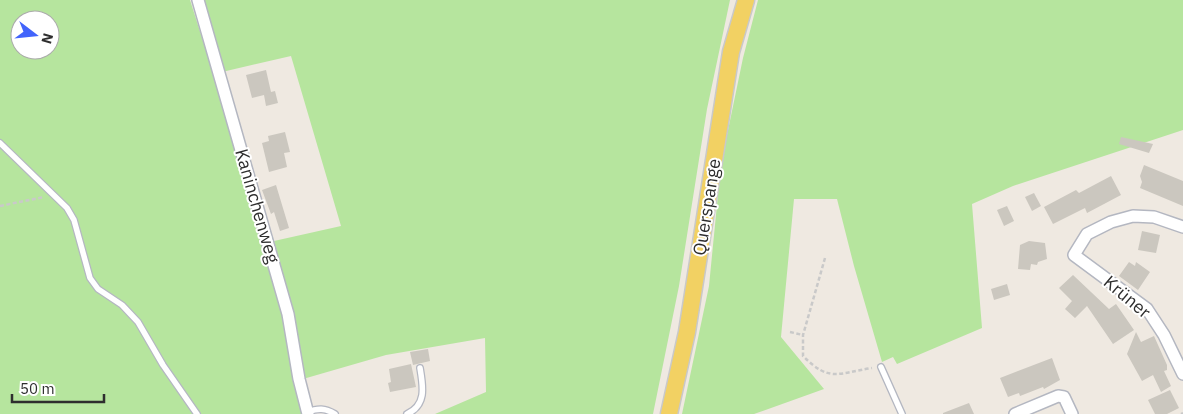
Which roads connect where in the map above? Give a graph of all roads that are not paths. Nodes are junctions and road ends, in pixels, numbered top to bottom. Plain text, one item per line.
1 (198, 0) edge
2 (746, 0) edge
3 (0, 143) edge
4 (1183, 227) edge
5 (881, 367) road end
6 (420, 368) dead end
7 (1183, 374) edge
8 (308, 413) edge
9 (197, 414) edge
10 (335, 414) edge
11 (407, 414) edge
12 (669, 414) edge
13 (902, 414) edge
14 (1016, 414) edge
15 (1072, 414) edge

1 - 8 street, Kaninchenweg
2 - 12 main road, Querspange
3 - 9 lane
4 - 7 street, Krüner
5 - 13 lane
6 - 11 lane
8 - 10 lane
14 - 15 street

